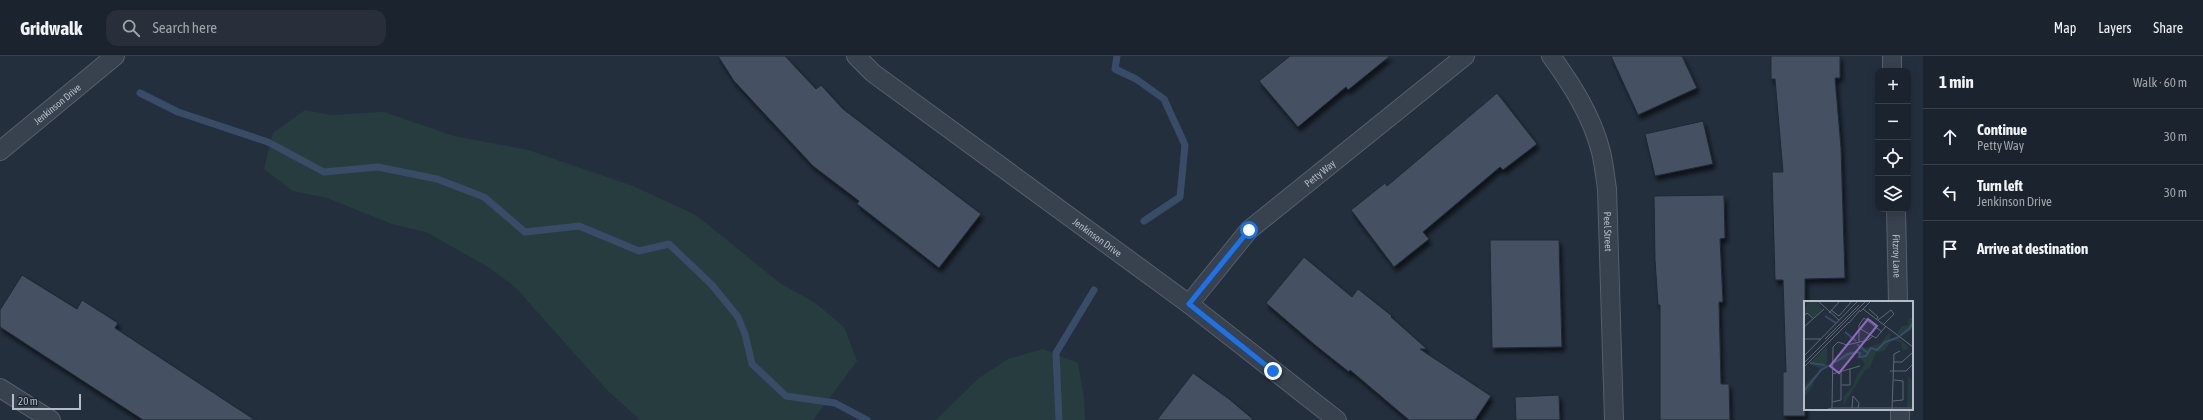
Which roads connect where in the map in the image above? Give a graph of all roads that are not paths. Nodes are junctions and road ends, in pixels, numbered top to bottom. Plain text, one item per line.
1 (115, 56) edge
2 (856, 56) edge
3 (1465, 56) edge
4 (1550, 56) edge
5 (1892, 56) edge
6 (1892, 68) edge
7 (0, 151) edge
8 (1896, 212) edge
9 (1898, 301) edge
10 (1189, 304) junction
11 (0, 388) edge
12 (51, 420) edge
13 (1337, 420) edge
14 (1614, 420) edge

1 - 7 street, Jenkinson Drive
2 - 10 street, Jenkinson Drive
3 - 10 street, Petty Way
4 - 14 street, Peel Street
5 - 6 street
8 - 9 street, Fitzroy Lane
10 - 13 street, Jenkinson Drive
11 - 12 street

